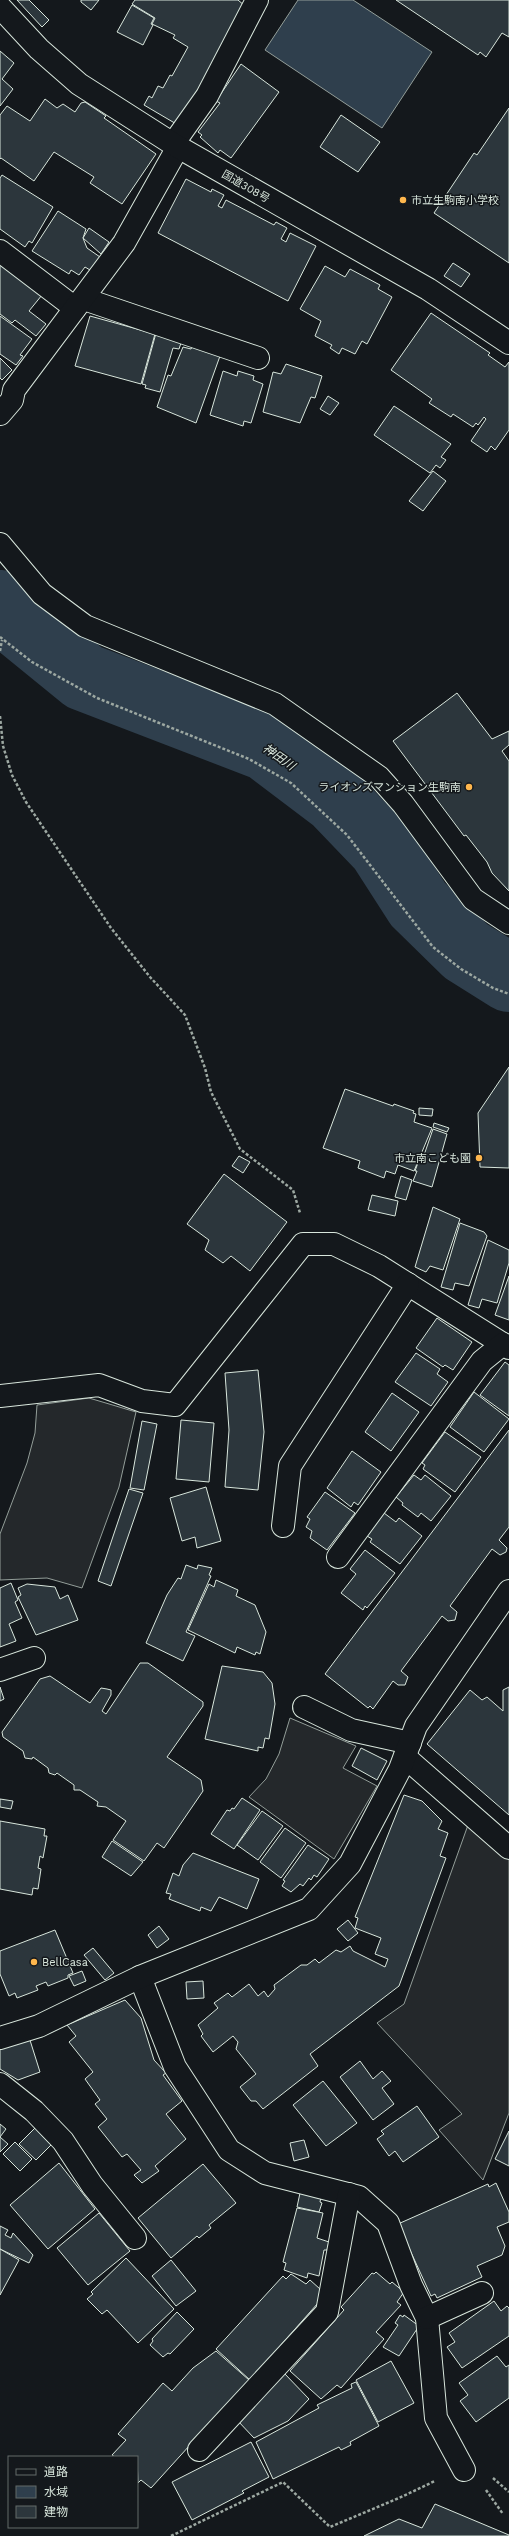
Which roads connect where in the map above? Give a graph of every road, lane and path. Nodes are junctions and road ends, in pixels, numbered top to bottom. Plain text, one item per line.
1 (257, 0) edge
2 (0, 7) edge
3 (175, 145) junction
4 (0, 250) edge
5 (80, 304) junction
6 (509, 343) edge
7 (258, 358) dead end
8 (0, 414) edge
9 (0, 544) edge
10 (1, 639) edge
11 (0, 651) edge
12 (0, 716) edge
13 (509, 923) edge
14 (509, 994) edge
15 (303, 1244) junction
16 (408, 1284) junction
17 (506, 1346) edge
18 (0, 1396) edge
19 (283, 1526) dead end
20 (338, 1557) dead end
21 (509, 1591) edge
22 (34, 1658) dead end
23 (0, 1670) edge
24 (304, 1707) dead end
25 (407, 1750) junction
26 (509, 1848) edge
27 (140, 1977) junction
28 (0, 2038) edge
29 (0, 2084) edge
30 (350, 2194) junction
31 (135, 2238) dead end
32 (482, 2293) dead end
33 (427, 2318) junction
34 (199, 2450) dead end
35 (464, 2470) junction
36 (497, 2481) junction
37 (509, 2492) edge
38 (503, 2514) dead end
39 (171, 2536) edge

1 - 3 main road
2 - 3 main road, 国道308号
3 - 5 main road
3 - 6 main road, 国道308号
4 - 5 main road
5 - 7 main road
5 - 8 main road
9 - 13 main road
10 - 11 path
10 - 14 path
12 - 15 path
15 - 16 main road
15 - 18 main road
16 - 17 main road
16 - 19 main road
17 - 20 main road
21 - 25 main road
22 - 23 main road
24 - 25 main road
25 - 26 main road
25 - 27 main road
27 - 28 main road
27 - 30 main road
29 - 31 main road
30 - 33 main road
30 - 34 main road
32 - 33 main road
33 - 35 main road
35 - 36 path
35 - 39 path
36 - 37 path
36 - 38 path

